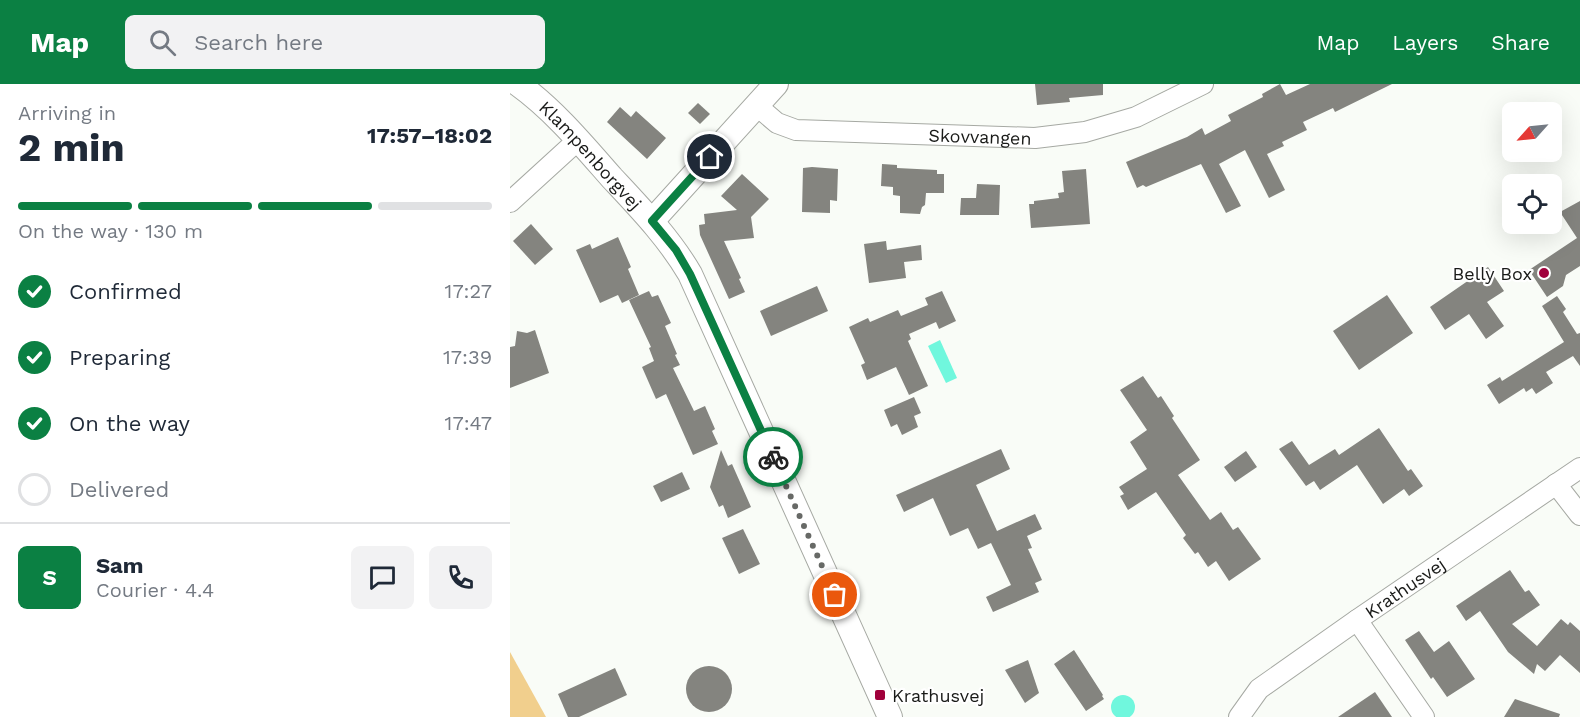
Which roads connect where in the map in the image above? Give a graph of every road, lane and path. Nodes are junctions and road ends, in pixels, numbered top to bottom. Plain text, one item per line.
1 (518, 84) edge
2 (776, 84) edge
3 (1203, 84) edge
4 (756, 105) junction
5 (578, 140) junction
6 (510, 202) edge
7 (652, 221) junction
8 (1580, 468) edge
9 (1556, 484) junction
10 (1580, 515) edge
11 (1357, 620) junction
12 (890, 717) edge
13 (1239, 717) edge
14 (1424, 717) edge

1 - 5 street, Klampenborgvej
2 - 4 street
3 - 4 street, Skovvangen
4 - 7 street
5 - 6 street
5 - 7 street, Klampenborgvej
7 - 12 street, Klampenborgvej
8 - 9 street, Krathusvej
9 - 10 street
9 - 11 street, Krathusvej
11 - 13 street, Krathusvej
11 - 14 street

